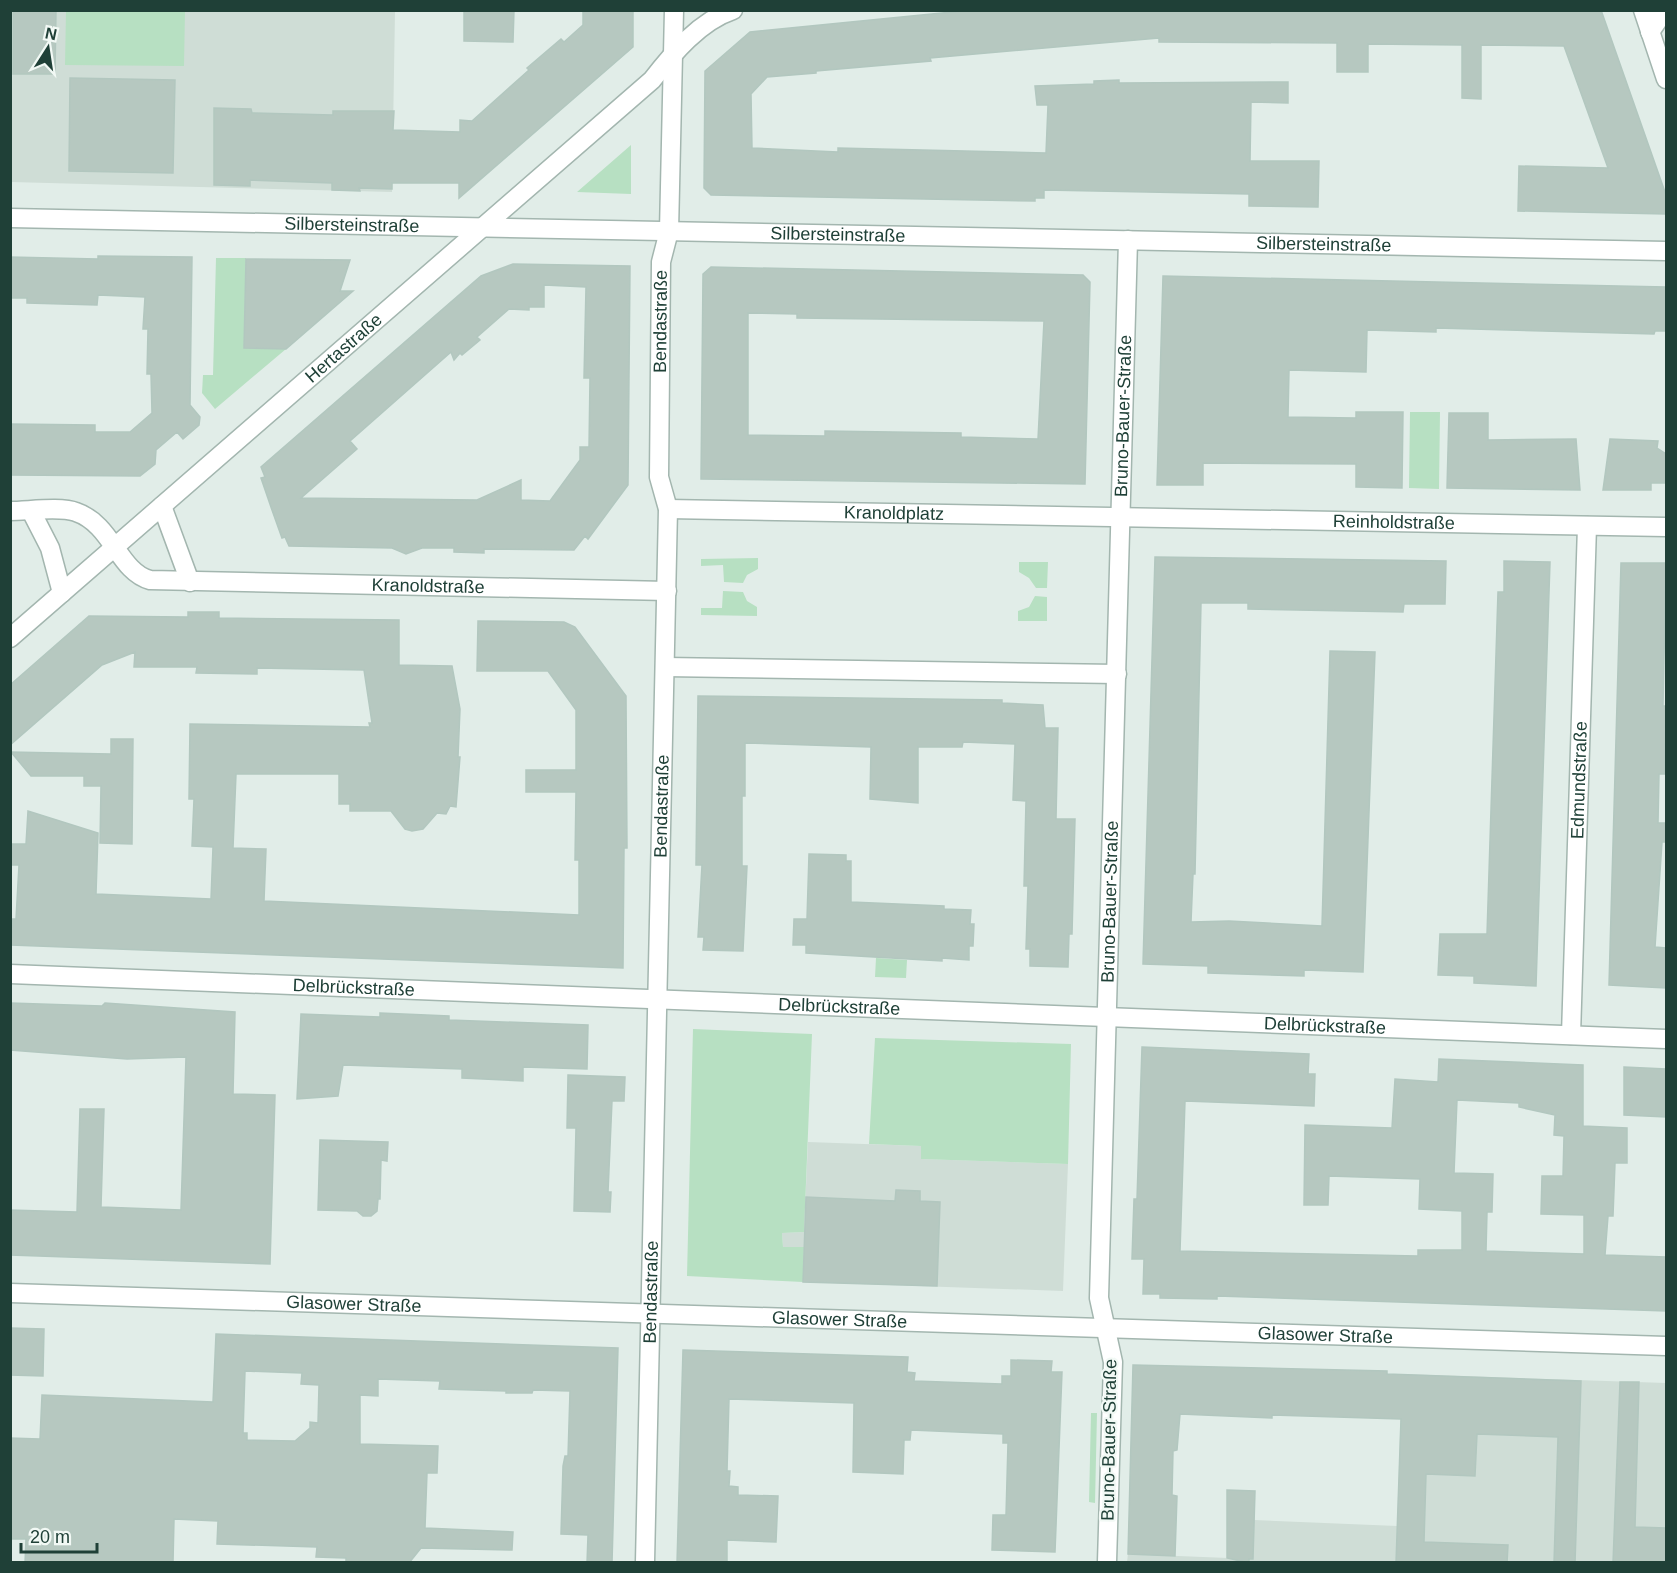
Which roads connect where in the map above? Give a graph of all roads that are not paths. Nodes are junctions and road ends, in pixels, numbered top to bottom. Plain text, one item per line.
1 (674, 10) edge
2 (733, 10) edge
3 (1643, 10) edge
4 (1665, 10) edge
5 (1650, 32) junction
6 (674, 52) junction
7 (1666, 79) edge
8 (10, 218) edge
9 (482, 227) junction
10 (669, 231) junction
11 (1128, 240) junction
12 (1666, 251) edge
13 (162, 506) junction
14 (668, 508) junction
15 (10, 510) edge
16 (32, 511) junction
17 (1121, 519) junction
18 (1587, 526) junction
19 (1666, 527) edge
20 (116, 546) junction
21 (190, 582) junction
22 (667, 591) junction
23 (62, 593) junction
24 (10, 638) edge
25 (665, 667) junction
26 (1117, 674) junction
27 (10, 974) edge
28 (658, 998) junction
29 (1107, 1016) junction
30 (1571, 1035) junction
31 (1666, 1039) edge
32 (10, 1293) edge
33 (651, 1313) junction
34 (1106, 1329) junction
35 (1666, 1346) edge
36 (645, 1563) edge
37 (1107, 1563) edge

1 - 6 street, Bendastraße
2 - 6 street, Hertastraße
3 - 5 street
4 - 5 street
5 - 7 street
6 - 9 street, Hertastraße
6 - 10 street, Bendastraße
8 - 9 street, Silbersteinstraße
9 - 10 street, Silbersteinstraße
9 - 13 street, Hertastraße
10 - 11 street, Silbersteinstraße
10 - 14 street, Bendastraße
11 - 12 street, Silbersteinstraße
11 - 17 street, Bruno-Bauer-Straße
13 - 20 street, Hertastraße
13 - 21 street
14 - 17 street, Kranoldplatz
14 - 22 street, Bendastraße
15 - 16 street, Kranoldstraße
16 - 20 street, Kranoldstraße
16 - 23 street
17 - 18 street, Reinholdstraße
17 - 26 street, Bruno-Bauer-Straße
18 - 19 street, Reinholdstraße
18 - 30 street, Edmundstraße
20 - 21 street, Kranoldstraße
20 - 23 street, Hertastraße
21 - 22 street, Kranoldstraße
22 - 25 street, Bendastraße
23 - 24 street, Hertastraße
25 - 26 street
25 - 28 street, Bendastraße
26 - 29 street, Bruno-Bauer-Straße
27 - 28 street, Delbrückstraße
28 - 29 street, Delbrückstraße
28 - 33 street, Bendastraße
29 - 30 street, Delbrückstraße
29 - 34 street, Bruno-Bauer-Straße
30 - 31 street, Delbrückstraße
32 - 33 street, Glasower Straße
33 - 34 street, Glasower Straße
33 - 36 street, Bendastraße
34 - 35 street, Glasower Straße
34 - 37 street, Bruno-Bauer-Straße

